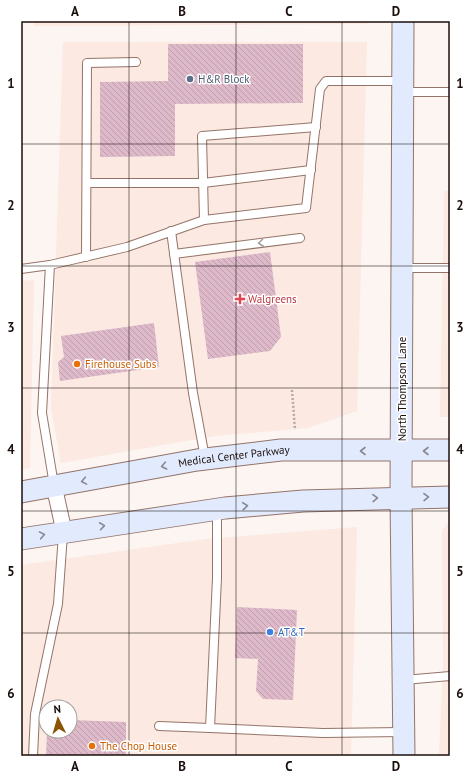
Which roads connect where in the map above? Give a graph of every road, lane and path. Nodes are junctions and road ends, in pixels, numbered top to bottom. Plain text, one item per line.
1 (403, 21) edge
2 (136, 62) dead end
3 (403, 87) junction
4 (450, 92) edge
5 (316, 127) junction
6 (311, 170) junction
7 (87, 183) junction
8 (203, 183) junction
9 (204, 220) junction
10 (171, 232) junction
11 (300, 238) dead end
12 (174, 254) junction
13 (86, 256) junction
14 (50, 265) junction
15 (402, 268) junction
16 (450, 268) edge
17 (21, 269) edge
18 (292, 390) dead end
19 (295, 430) dead end
20 (450, 450) edge
21 (402, 451) junction
22 (205, 459) junction
23 (54, 486) junction
24 (21, 492) edge
25 (450, 496) edge
26 (401, 497) junction
27 (217, 509) junction
28 (64, 531) junction
29 (21, 538) edge
30 (450, 676) edge
31 (404, 680) junction
32 (159, 726) dead end
33 (210, 728) junction
34 (404, 732) junction
35 (33, 756) edge
36 (404, 756) edge

1 - 3 main road, North Thompson Lane
2 - 7 lane
3 - 4 lane
3 - 5 lane
3 - 15 main road, North Thompson Lane
5 - 6 lane
5 - 8 lane
6 - 8 lane
6 - 9 lane
7 - 8 lane
7 - 13 lane
8 - 9 lane
9 - 10 lane
10 - 12 lane
10 - 13 lane
11 -> 12 lane
12 - 22 lane
13 - 14 lane
14 - 17 lane
14 - 23 lane
15 - 16 lane
15 - 21 main road, North Thompson Lane
18 - 19 path
20 -> 21 main road, Medical Center Parkway
21 -> 22 main road, Medical Center Parkway
21 - 26 main road, North Thompson Lane
22 -> 23 main road, Medical Center Parkway
23 - 24 main road, Medical Center Parkway
23 - 28 street
26 -> 25 main road
27 -> 26 main road
26 - 31 main road, North Thompson Lane
28 -> 27 main road
27 - 33 lane
29 -> 28 main road
28 - 35 lane
30 - 31 lane
31 - 34 main road, North Thompson Lane
32 - 33 lane
33 - 34 lane
34 - 36 main road, North Thompson Lane

